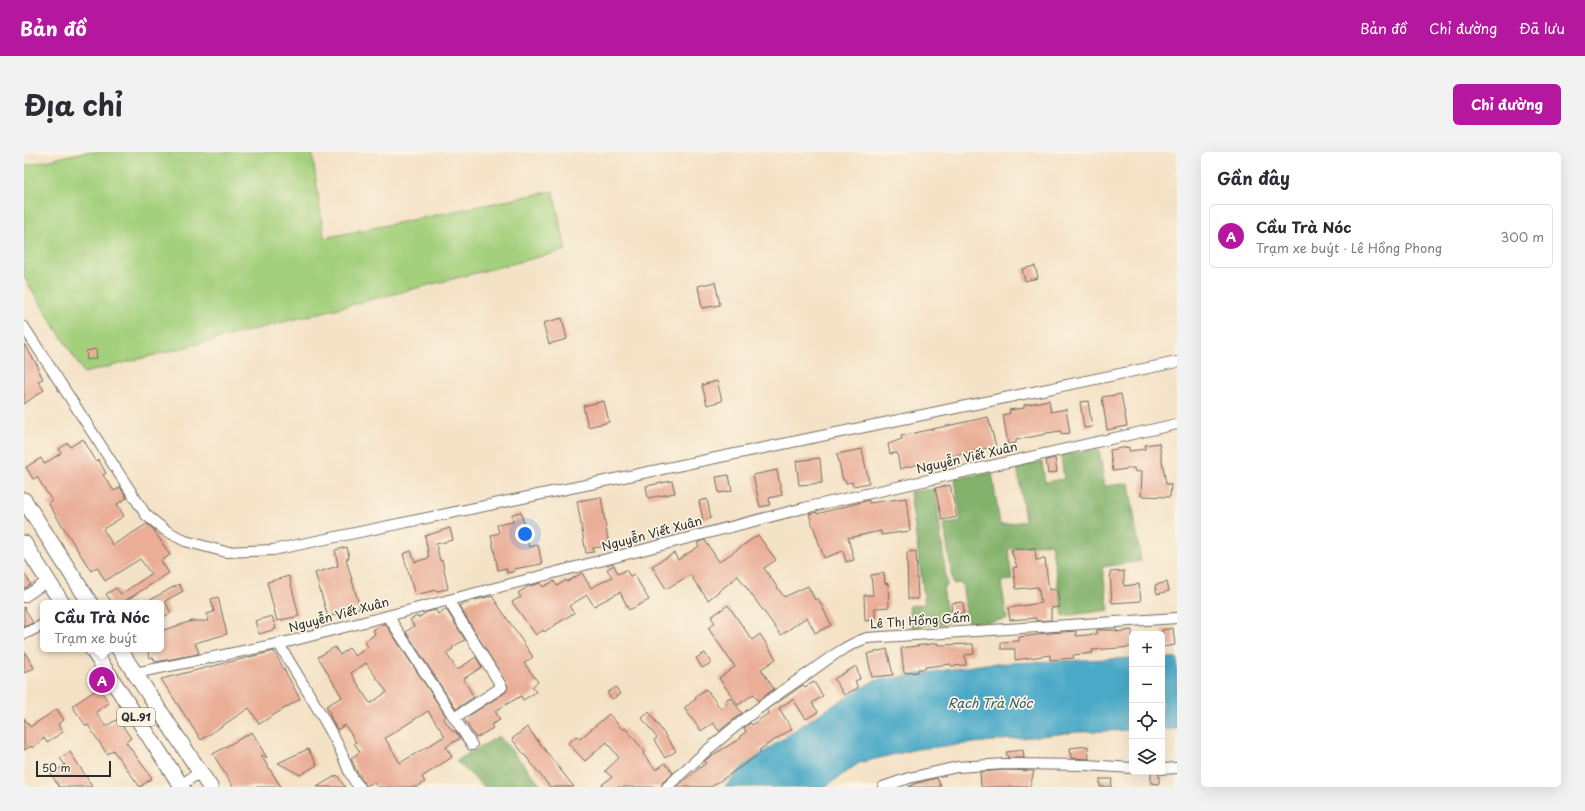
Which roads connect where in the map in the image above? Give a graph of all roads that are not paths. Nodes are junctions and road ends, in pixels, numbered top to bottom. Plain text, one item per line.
1 (24, 327) edge
2 (1177, 362) edge
3 (1177, 424) edge
4 (24, 500) edge
5 (24, 543) edge
6 (48, 581) junction
7 (24, 597) edge
8 (60, 600) edge
9 (88, 600) edge
10 (448, 600) junction
11 (388, 616) junction
12 (1177, 618) edge
13 (40, 626) edge
14 (24, 634) edge
15 (279, 644) junction
16 (94, 652) edge
17 (114, 652) edge
18 (120, 652) edge
19 (100, 662) junction
20 (135, 673) junction
21 (454, 718) junction
22 (472, 745) dead end
23 (1129, 768) edge
24 (1177, 768) edge
25 (1165, 769) edge
26 (200, 772) junction
27 (180, 786) edge
28 (210, 787) edge
29 (360, 787) edge
30 (667, 787) edge
31 (883, 787) edge

1 - 2 street
3 - 10 street, Nguyễn Viết Xuân
4 - 9 highway
5 - 6 highway
6 - 7 street
6 - 8 highway
10 - 11 street, Nguyễn Viết Xuân
10 - 21 street
11 - 15 street, Nguyễn Viết Xuân
11 - 21 street
12 - 30 street, Lê Thị Hồng Gấm
13 - 14 street
15 - 20 street, Nguyễn Viết Xuân
15 - 29 street
16 - 19 highway, QL.91
17 - 19 highway
18 - 20 highway, QL.91
19 - 27 highway, QL.91
20 - 26 highway, QL.91
21 - 22 street
23 - 31 street
24 - 25 street
26 - 27 street
26 - 28 highway, QL.91

